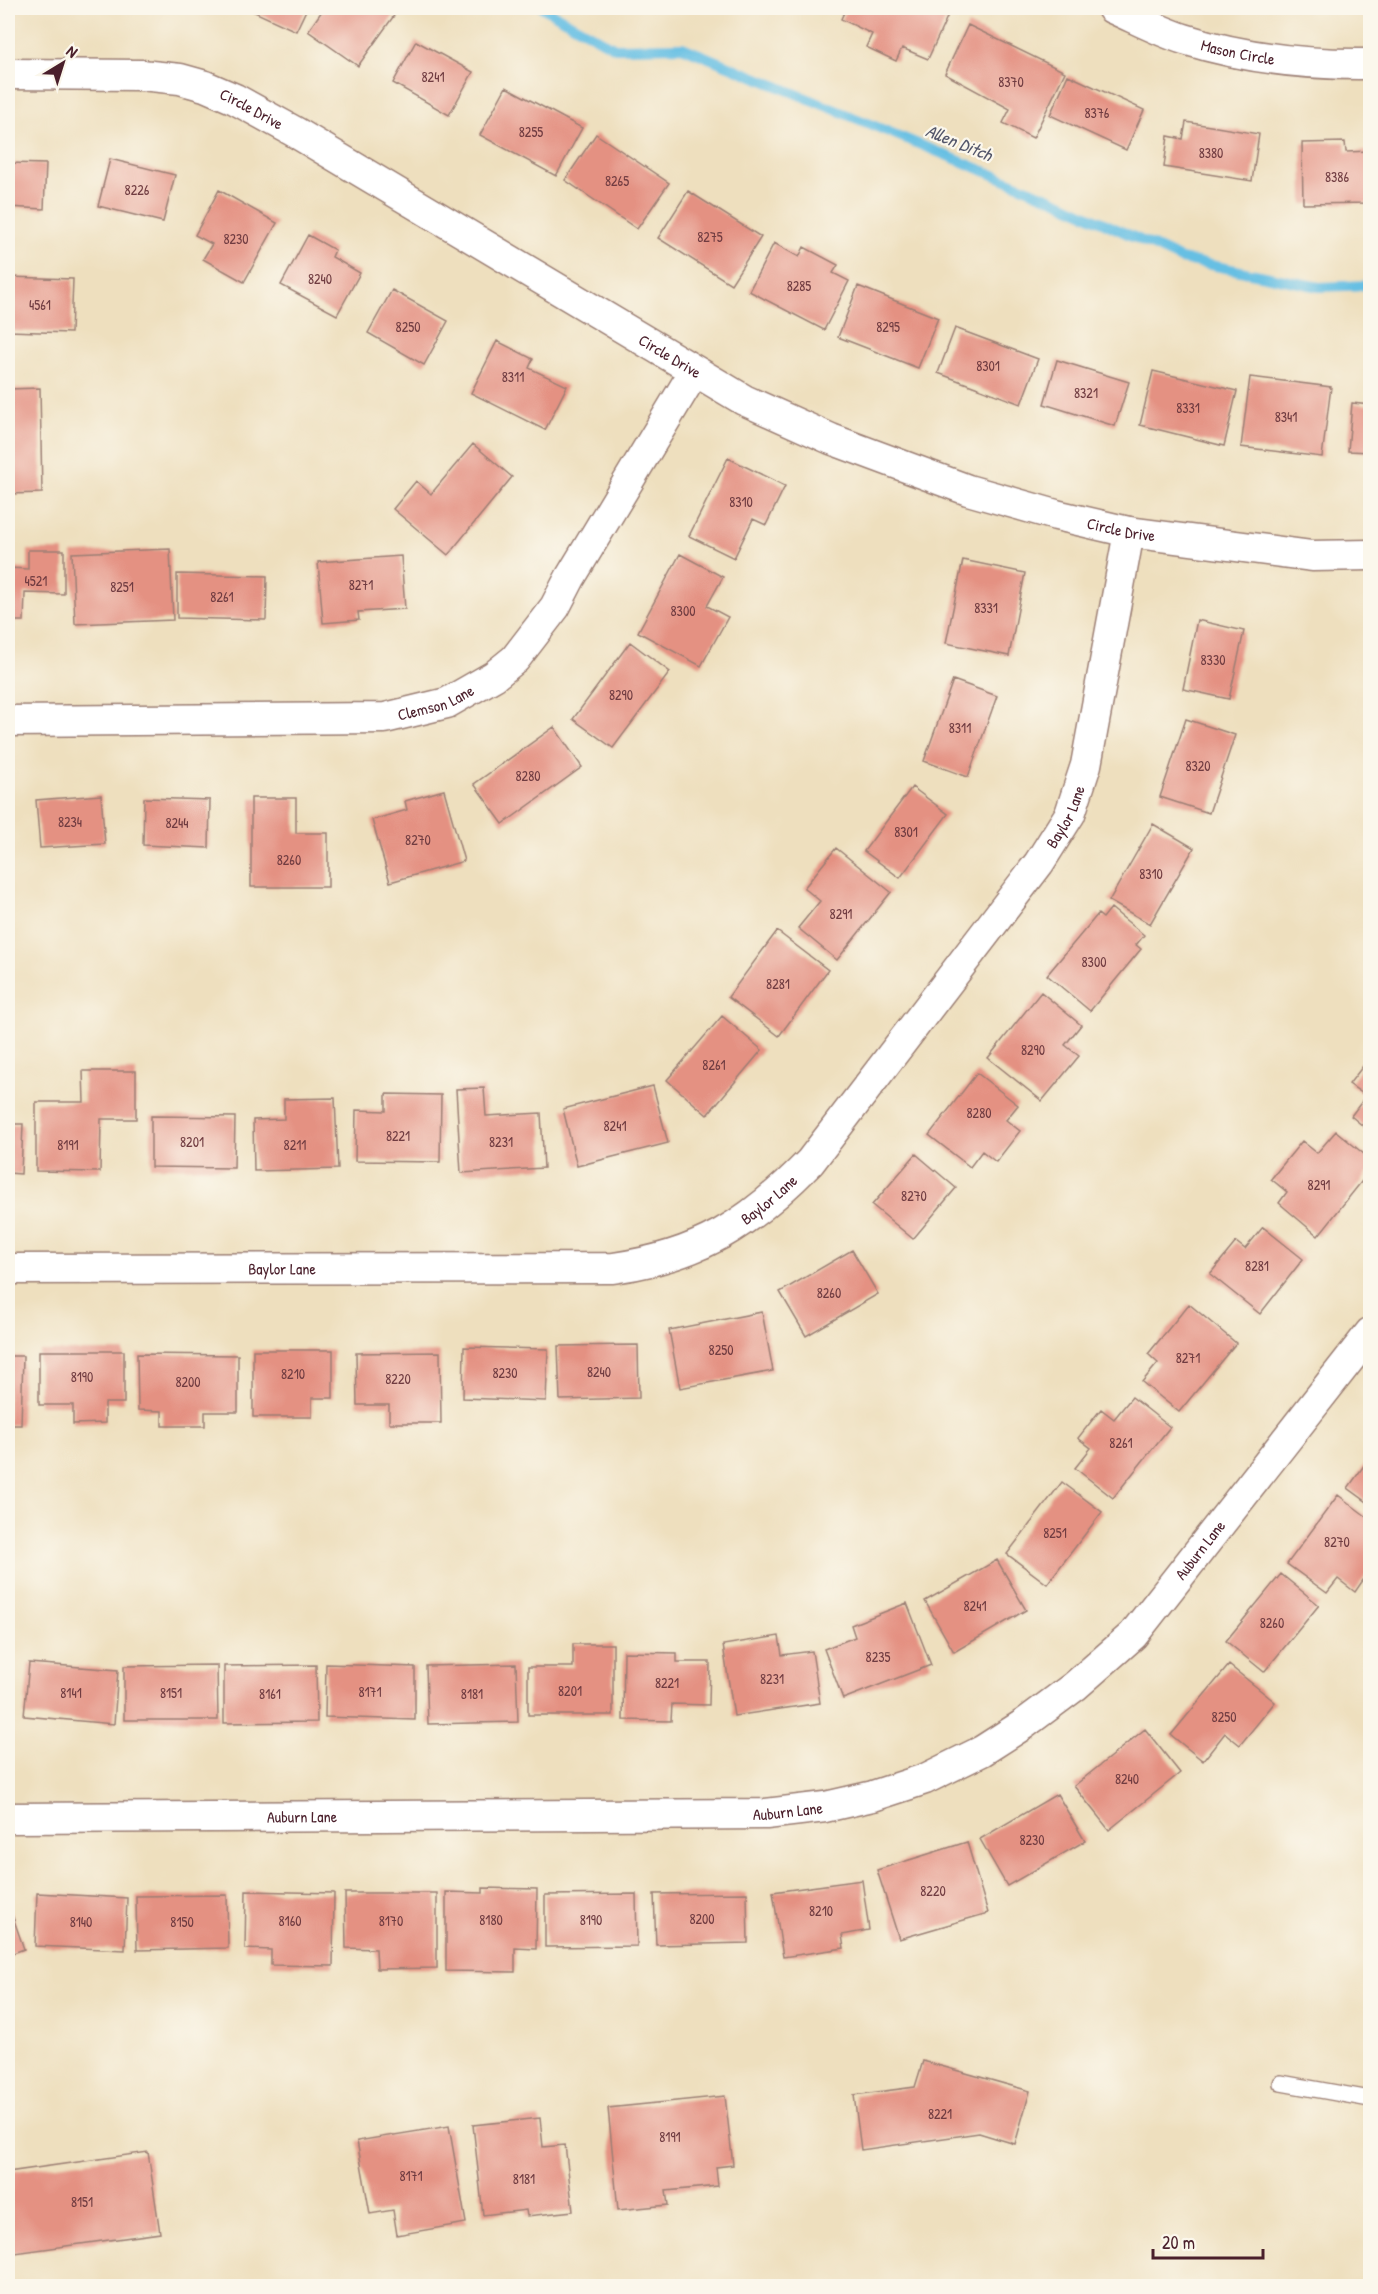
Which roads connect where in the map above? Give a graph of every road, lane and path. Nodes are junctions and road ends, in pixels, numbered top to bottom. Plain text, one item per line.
1 (1112, 8) edge
2 (1371, 64) edge
3 (8, 74) edge
4 (694, 372) junction
5 (1130, 531) junction
6 (1371, 555) edge
7 (8, 721) edge
8 (8, 1269) edge
9 (1371, 1333) edge
10 (8, 1818) edge
11 (1281, 2083) dead end
12 (1371, 2099) edge

1 - 2 street, Mason Circle
3 - 4 street, Circle Drive
4 - 5 street, Circle Drive
4 - 7 street, Clemson Lane
5 - 6 street, Circle Drive
5 - 8 street, Baylor Lane
9 - 10 street, Auburn Lane
11 - 12 lane

